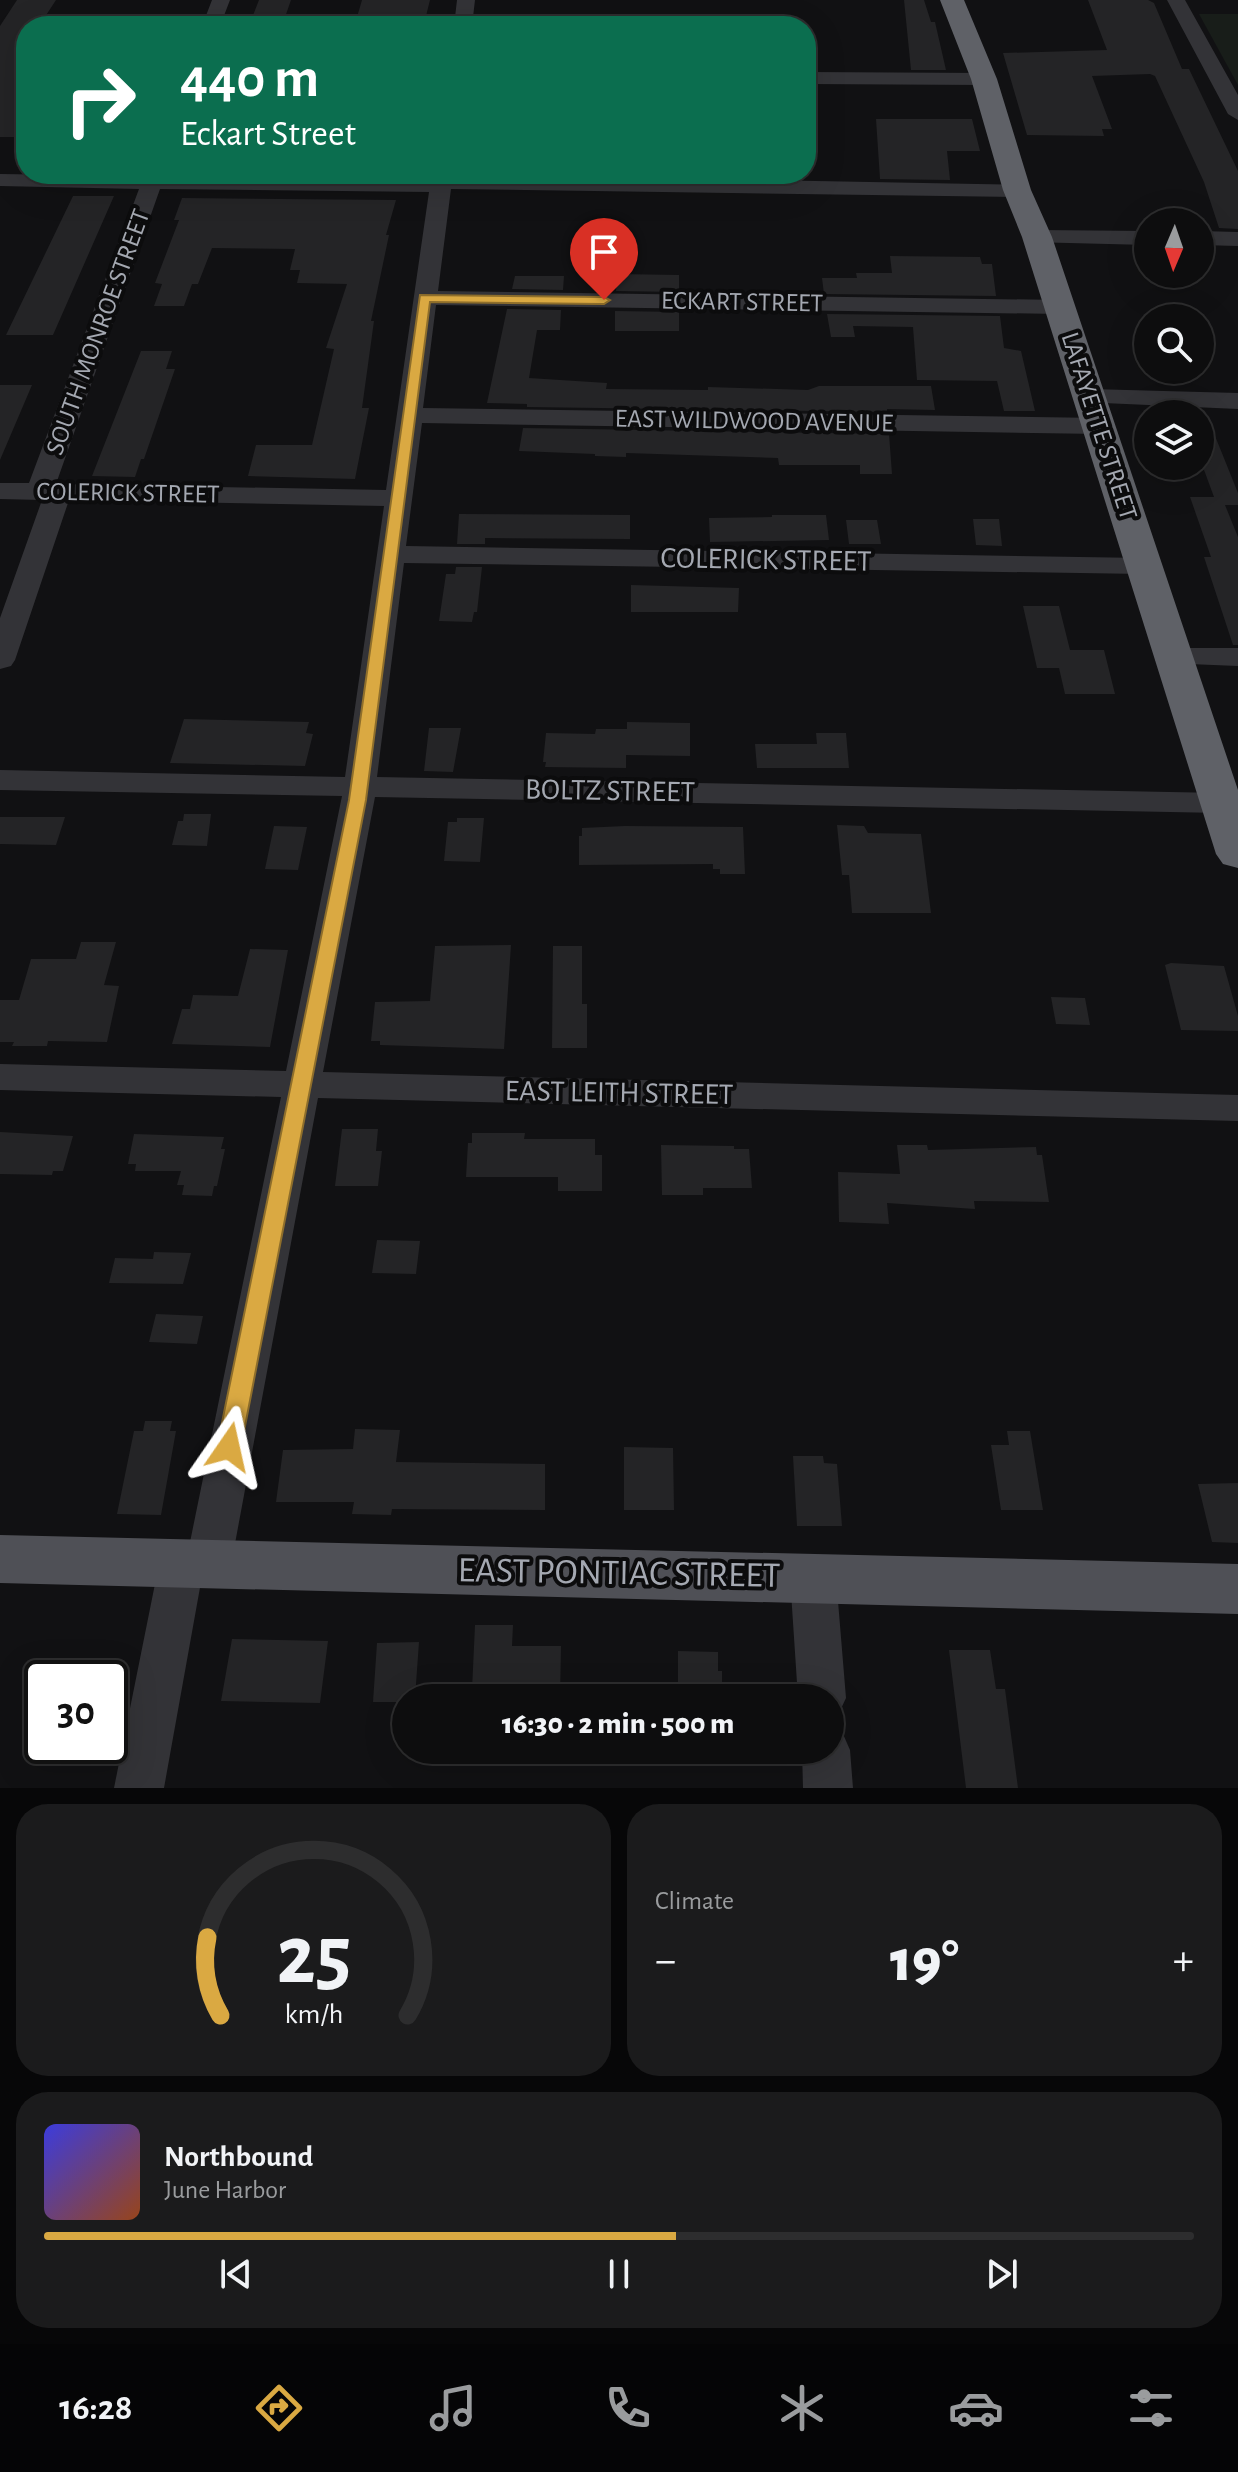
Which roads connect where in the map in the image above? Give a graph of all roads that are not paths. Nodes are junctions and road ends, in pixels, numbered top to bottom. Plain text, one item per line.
1 (952, 0) edge
2 (1176, 0) edge
3 (816, 78) edge
4 (984, 79) junction
5 (1238, 114) edge
6 (152, 184) edge
7 (332, 184) edge
8 (428, 184) edge
9 (440, 184) edge
10 (729, 184) edge
11 (1017, 190) junction
12 (1037, 237) junction
13 (1134, 238) edge
14 (1214, 238) edge
15 (1238, 239) edge
16 (425, 298) junction
17 (1060, 307) junction
18 (1238, 401) edge
19 (1095, 412) junction
20 (408, 415) junction
21 (0, 491) edge
22 (50, 491) junction
23 (399, 498) junction
24 (389, 554) junction
25 (1143, 566) junction
26 (1175, 657) junction
27 (1238, 657) edge
28 (0, 660) edge
29 (0, 780) edge
30 (359, 785) junction
31 (1221, 803) junction
32 (1238, 854) edge
33 (0, 1077) edge
34 (302, 1086) junction
35 (1238, 1108) edge
36 (0, 1559) edge
37 (195, 1564) junction
38 (813, 1577) junction
39 (1238, 1589) edge
40 (821, 1684) edge
41 (827, 1764) edge
42 (139, 1788) edge
43 (828, 1788) edge

1 - 4 highway, LAFAYETTE STREET
2 - 5 street
3 - 4 street
4 - 11 highway, LAFAYETTE STREET
6 - 22 street, SOUTH MONROE STREET
7 - 8 street
9 - 16 street
10 - 11 street
11 - 12 highway, LAFAYETTE STREET
12 - 13 street
12 - 17 highway, LAFAYETTE STREET
14 - 15 street
16 - 17 street, ECKART STREET
16 - 20 street
17 - 19 highway, LAFAYETTE STREET
18 - 19 street, EAST WILDWOOD AVENUE
19 - 20 street, EAST WILDWOOD AVENUE
19 - 25 highway, LAFAYETTE STREET
20 - 23 street
21 - 22 street, COLERICK STREET
22 - 23 street, COLERICK STREET
22 - 28 street, SOUTH MONROE STREET
23 - 24 street
24 - 25 street, COLERICK STREET
24 - 30 street
25 - 26 highway, LAFAYETTE STREET
26 - 27 street
26 - 31 highway, LAFAYETTE STREET
29 - 30 street, BOLTZ STREET
30 - 31 street, BOLTZ STREET
30 - 34 street
31 - 32 highway, LAFAYETTE STREET
33 - 34 street, EAST LEITH STREET
34 - 35 street, EAST LEITH STREET
34 - 37 street
36 - 37 main road, EAST PONTIAC STREET
37 - 38 main road, EAST PONTIAC STREET
37 - 42 street
38 - 39 main road, EAST PONTIAC STREET
38 - 40 street
41 - 43 street

